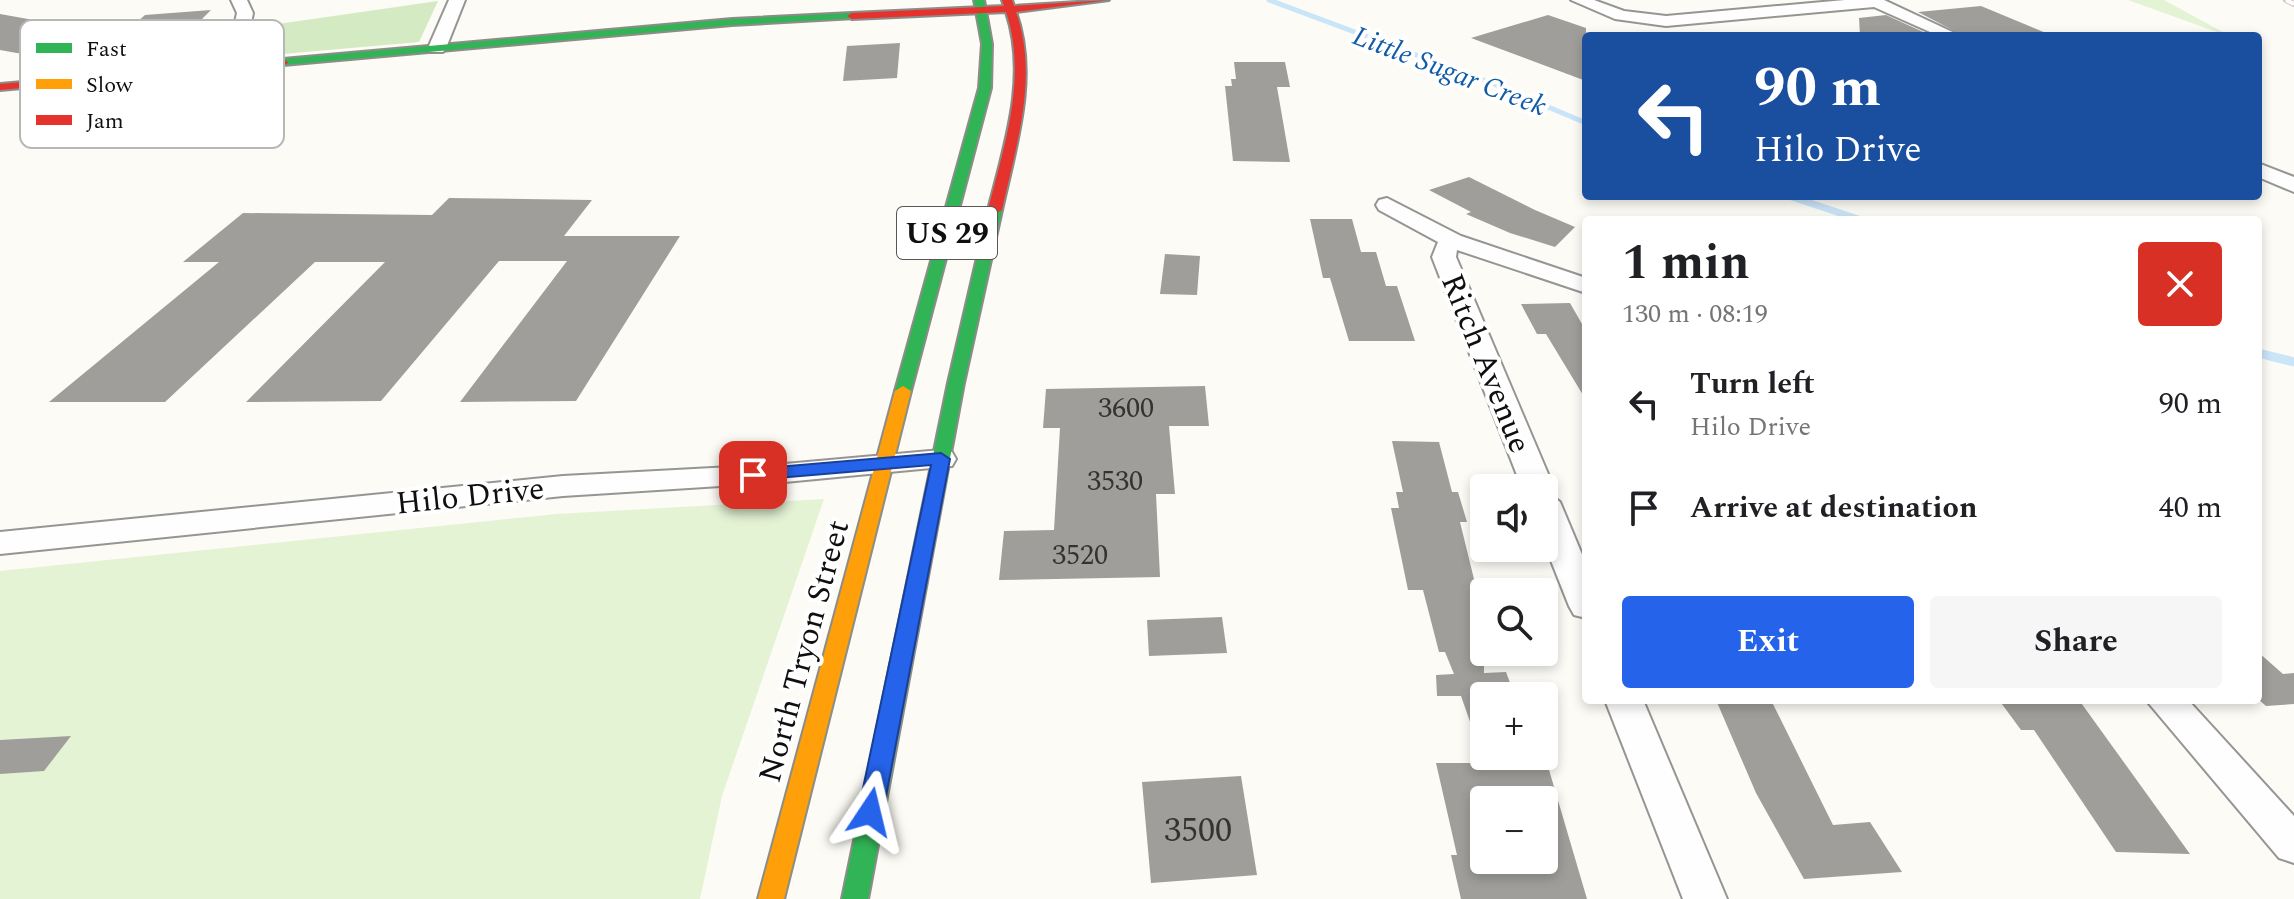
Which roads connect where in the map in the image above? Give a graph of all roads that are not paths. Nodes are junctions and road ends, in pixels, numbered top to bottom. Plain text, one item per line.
1 (239, 0) edge
2 (457, 0) edge
3 (1104, 0) edge
4 (1579, 0) edge
5 (1873, 1) edge
6 (1009, 4) edge
7 (981, 5) edge
8 (244, 20) edge
9 (1944, 32) edge
10 (437, 48) junction
11 (284, 62) edge
12 (20, 85) edge
13 (0, 87) edge
14 (2262, 171) edge
15 (2294, 185) edge
16 (1387, 205) dead end
17 (1453, 241) junction
18 (1582, 285) edge
19 (941, 459) junction
20 (884, 464) junction
21 (1532, 474) edge
22 (1558, 537) edge
23 (0, 543) edge
24 (1582, 596) edge
25 (1626, 704) edge
26 (2169, 704) edge
27 (2294, 845) edge
28 (771, 899) edge
29 (855, 899) edge
30 (1705, 899) edge

1 - 8 street
2 - 10 street
3 - 6 main road
4 - 5 street
5 - 9 street
6 - 7 main road
6 - 19 main road, US 29
7 - 10 main road
7 - 20 main road, North Tryon Street / US 29
10 - 11 main road
12 - 13 main road
14 - 15 street
16 - 17 street
17 - 18 street
17 - 21 street, Ritch Avenue
19 - 20 street, Hilo Drive
19 - 29 main road, US 29
20 - 23 street, Hilo Drive
20 - 28 main road, North Tryon Street / US 29
22 - 24 street
25 - 30 street
26 - 27 street

